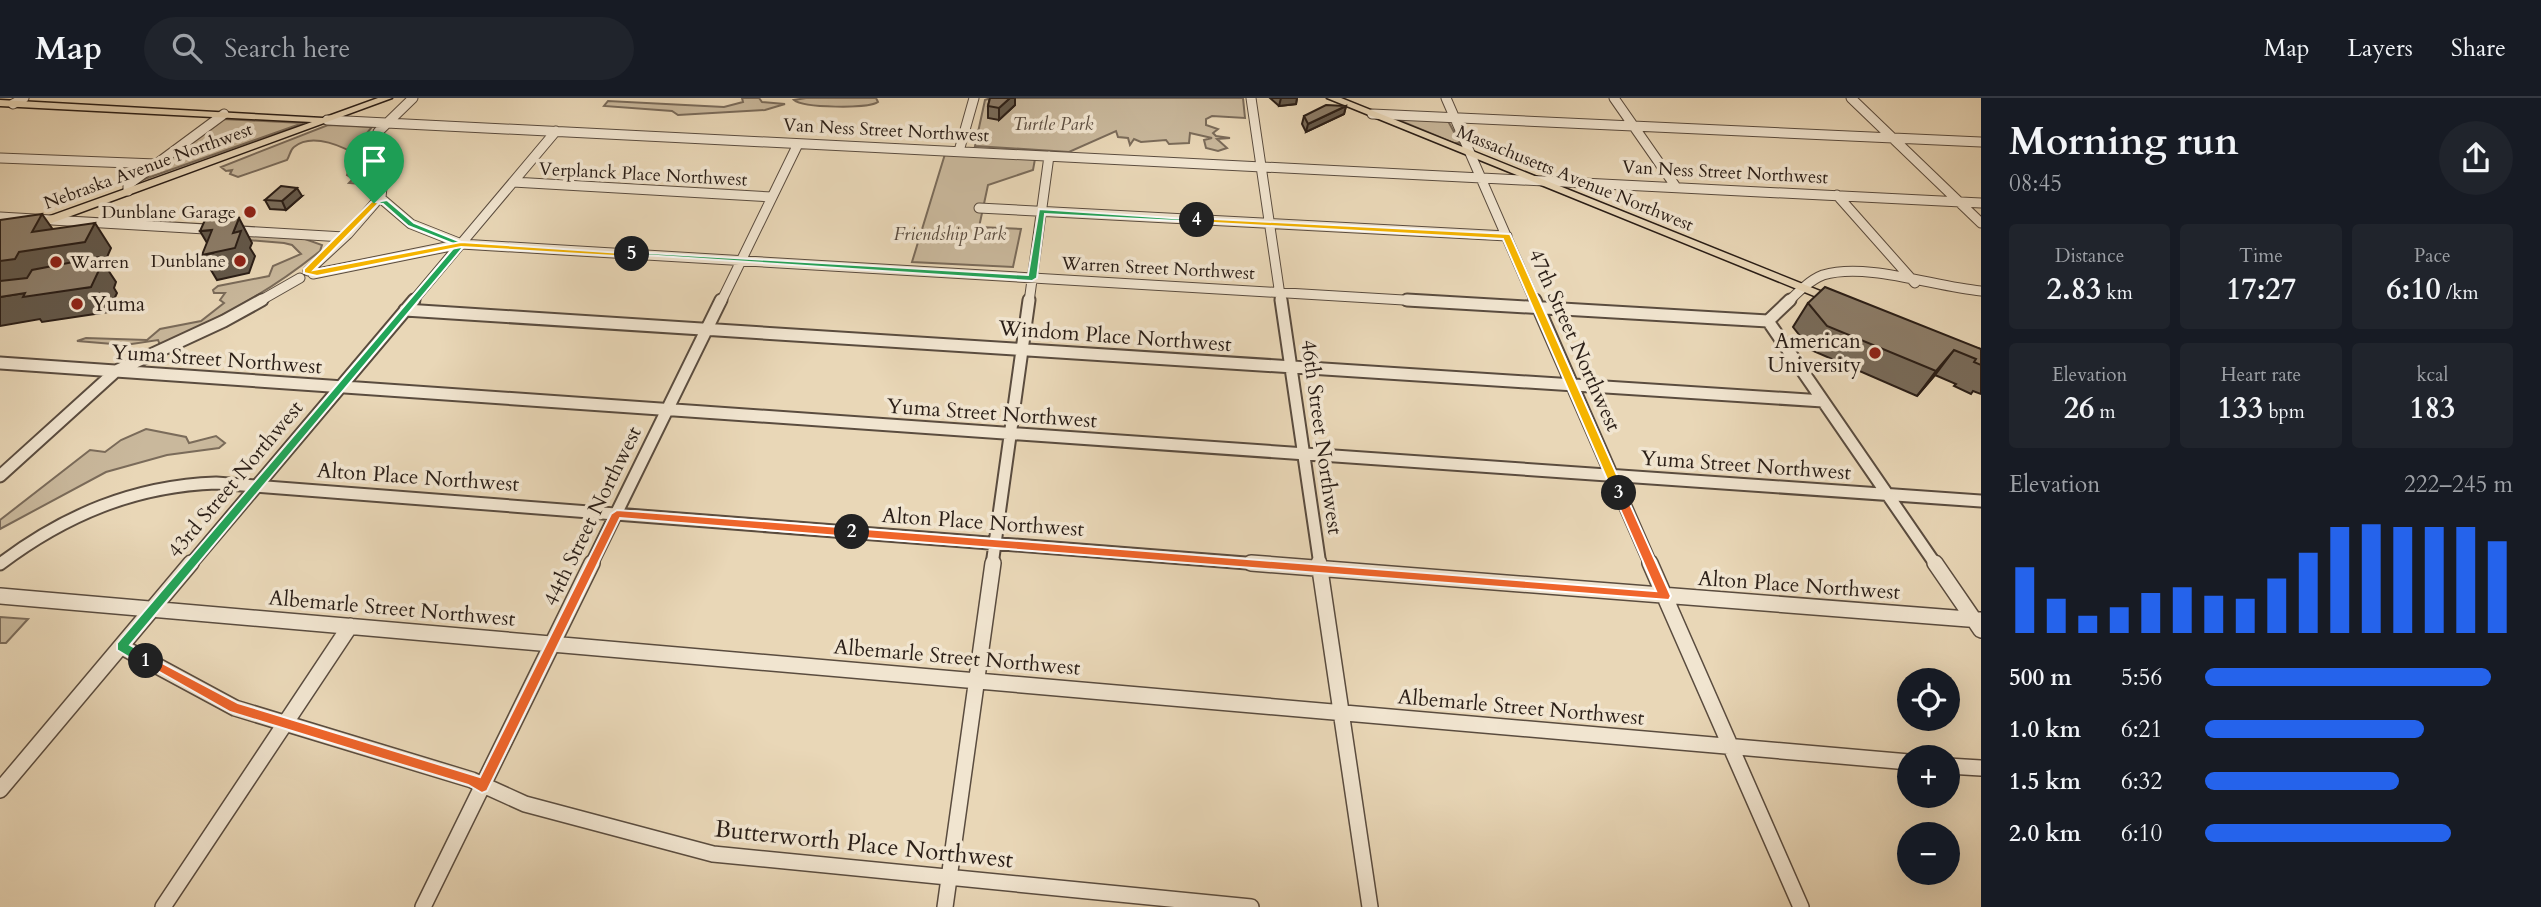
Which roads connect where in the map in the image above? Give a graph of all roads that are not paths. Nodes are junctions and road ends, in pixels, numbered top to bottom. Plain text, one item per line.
1 (24, 98) edge
2 (387, 98) edge
3 (413, 98) edge
4 (974, 98) edge
5 (1251, 98) edge
6 (1332, 98) edge
7 (1446, 98) edge
8 (1614, 98) edge
9 (1851, 98) edge
10 (0, 103) edge
11 (13, 104) junction
12 (224, 114) junction
13 (1372, 114) junction
14 (1455, 118) junction
15 (327, 120) junction
16 (387, 122) junction
17 (1634, 126) junction
18 (556, 131) junction
19 (1893, 138) junction
20 (1981, 142) edge
21 (798, 144) junction
22 (959, 152) junction
23 (1471, 155) junction
24 (1049, 156) junction
25 (0, 158) edge
26 (156, 164) junction
27 (1261, 167) junction
28 (1481, 178) junction
29 (1534, 180) junction
30 (513, 182) junction
31 (1676, 187) junction
32 (128, 191) junction
33 (1837, 195) junction
34 (772, 197) junction
35 (380, 201) junction
36 (1959, 202) junction
37 (1981, 203) edge
38 (979, 208) dead end
39 (1042, 211) junction
40 (0, 217) edge
41 (49, 220) junction
42 (1981, 223) edge
43 (1269, 224) junction
44 (1507, 236) junction
45 (344, 237) junction
46 (0, 238) edge
47 (461, 244) junction
48 (740, 261) junction
49 (307, 274) junction
50 (1032, 278) junction
51 (1915, 283) junction
52 (1805, 289) junction
53 (1981, 291) edge
54 (1279, 292) junction
55 (1538, 307) junction
56 (1853, 309) edge
57 (405, 310) junction
58 (1768, 321) junction
59 (707, 329) junction
60 (1023, 349) junction
61 (0, 363) edge
62 (1290, 366) junction
63 (116, 371) junction
64 (1572, 385) junction
65 (340, 387) junction
66 (1823, 401) junction
67 (668, 410) junction
68 (1010, 433) junction
69 (1303, 454) junction
70 (1611, 475) junction
71 (0, 476) edge
72 (257, 486) junction
73 (1888, 495) junction
74 (1981, 501) edge
75 (617, 514) junction
76 (995, 544) junction
77 (0, 564) edge
78 (1320, 569) junction
79 (0, 596) edge
80 (1664, 596) junction
81 (153, 609) junction
82 (1978, 623) edge
83 (350, 626) junction
84 (553, 643) junction
85 (122, 647) junction
86 (977, 680) junction
87 (1341, 712) junction
88 (286, 723) junction
89 (1730, 747) junction
90 (1897, 761) edge
91 (1960, 766) edge
92 (1981, 768) edge
93 (2, 786) edge
94 (482, 786) junction
95 (949, 877) junction
96 (163, 907) edge
97 (423, 907) edge
98 (945, 907) edge
99 (1251, 907) edge
100 (1370, 907) edge
101 (1801, 907) edge

1 - 11 street
2 - 15 main road, Nebraska Avenue Northwest
3 - 16 street
4 - 22 street
5 - 27 street, 46th Street Northwest
6 - 13 main road, Massachusetts Avenue Northwest
7 - 14 street, 47th Street Northwest
8 - 17 street
9 - 19 street
10 - 11 main road, Van Ness Street Northwest
11 - 12 main road, Van Ness Street Northwest
12 - 15 main road, Van Ness Street Northwest
12 - 26 street
13 - 14 street
13 - 23 main road, Massachusetts Avenue Northwest
14 - 17 street
14 - 23 street, 47th Street Northwest
15 - 16 street, Van Ness Street Northwest
15 - 32 main road, Nebraska Avenue Northwest
16 - 18 street, Van Ness Street Northwest
16 - 35 street
17 - 19 street
17 - 31 street
18 - 21 street, Van Ness Street Northwest
18 - 30 street, 43rd Street Northwest
19 - 20 street
19 - 36 street
21 - 22 street, Van Ness Street Northwest
21 - 34 street, 44th Street Northwest
22 - 24 street, Van Ness Street Northwest
23 - 28 street, 47th Street Northwest
23 - 29 main road, Massachusetts Avenue Northwest
24 - 27 street, Van Ness Street Northwest
24 - 39 street
25 - 26 street
26 - 32 street
27 - 28 street, Van Ness Street Northwest
27 - 43 street, 46th Street Northwest
28 - 29 street, Van Ness Street Northwest
28 - 44 street, 47th Street Northwest
29 - 31 street, Van Ness Street Northwest
29 - 52 main road, Massachusetts Avenue Northwest
30 - 34 street, Verplanck Place Northwest
30 - 47 street, 43rd Street Northwest
31 - 33 street, Van Ness Street Northwest
32 - 41 main road, Nebraska Avenue Northwest
33 - 36 street, Van Ness Street Northwest
33 - 51 street
34 - 48 street, 44th Street Northwest
35 - 45 street
35 - 47 street, Warren Street Northwest
36 - 37 street, Van Ness Street Northwest
36 - 42 street
38 - 39 street
39 - 43 street
39 - 50 street
40 - 41 street
41 - 45 street
41 - 46 main road, Nebraska Avenue Northwest
43 - 44 street
43 - 54 street, 46th Street Northwest
44 - 55 street, 47th Street Northwest
45 - 49 street
47 - 48 street, Warren Street Northwest
47 - 49 street, Warren Street Northwest
47 - 57 street, 43rd Street Northwest
48 - 50 street, Warren Street Northwest
48 - 59 street, 44th Street Northwest
49 - 63 street
50 - 54 street, Warren Street Northwest
50 - 60 street
51 - 52 street
51 - 53 street
52 - 56 main road, Massachusetts Avenue Northwest
52 - 58 street
54 - 55 street, Warren Street Northwest
54 - 62 street, 46th Street Northwest
55 - 58 street, Warren Street Northwest
55 - 64 street, 47th Street Northwest
57 - 59 street, Windom Place Northwest
57 - 65 street, 43rd Street Northwest
58 - 66 street
59 - 60 street, Windom Place Northwest
59 - 67 street, 44th Street Northwest
60 - 62 street, Windom Place Northwest
60 - 68 street
61 - 63 street, Yuma Street Northwest
62 - 64 street, Windom Place Northwest
62 - 69 street, 46th Street Northwest
63 - 65 street, Yuma Street Northwest
63 - 71 street
64 - 66 street, Windom Place Northwest
64 - 70 street, 47th Street Northwest
65 - 67 street, Yuma Street Northwest
65 - 72 street, 43rd Street Northwest
66 - 73 street
67 - 68 street, Yuma Street Northwest
67 - 75 street, 44th Street Northwest
68 - 69 street, Yuma Street Northwest
68 - 76 street
69 - 70 street, Yuma Street Northwest
69 - 78 street, 46th Street Northwest
70 - 73 street, Yuma Street Northwest
70 - 80 street, 47th Street Northwest
72 - 75 street, Alton Place Northwest
72 - 77 street, Alton Place Northwest
72 - 81 street, 43rd Street Northwest
73 - 74 street, Yuma Street Northwest
73 - 82 street
75 - 76 street, Alton Place Northwest
75 - 84 street, 44th Street Northwest
76 - 78 street, Alton Place Northwest
76 - 86 street
78 - 80 street, Alton Place Northwest
78 - 87 street, 46th Street Northwest
79 - 81 street, Albemarle Street Northwest
80 - 82 street, Alton Place Northwest
80 - 89 street, 47th Street Northwest
81 - 83 street, Albemarle Street Northwest
81 - 85 street, 43rd Street Northwest
83 - 84 street, Albemarle Street Northwest
83 - 88 street
84 - 86 street, Albemarle Street Northwest
84 - 94 street, 44th Street Northwest
85 - 88 street
85 - 93 street, 43rd Street Northwest
86 - 87 street, Albemarle Street Northwest
86 - 95 street
87 - 89 street, Albemarle Street Northwest
87 - 100 street, 46th Street Northwest
88 - 94 street
88 - 96 street
89 - 90 street, Albemarle Street Northwest
89 - 101 street, 47th Street Northwest
91 - 92 street
94 - 95 street, Butterworth Place Northwest
94 - 97 street, 44th Street Northwest
95 - 98 street
95 - 99 street, Butterworth Place Northwest

